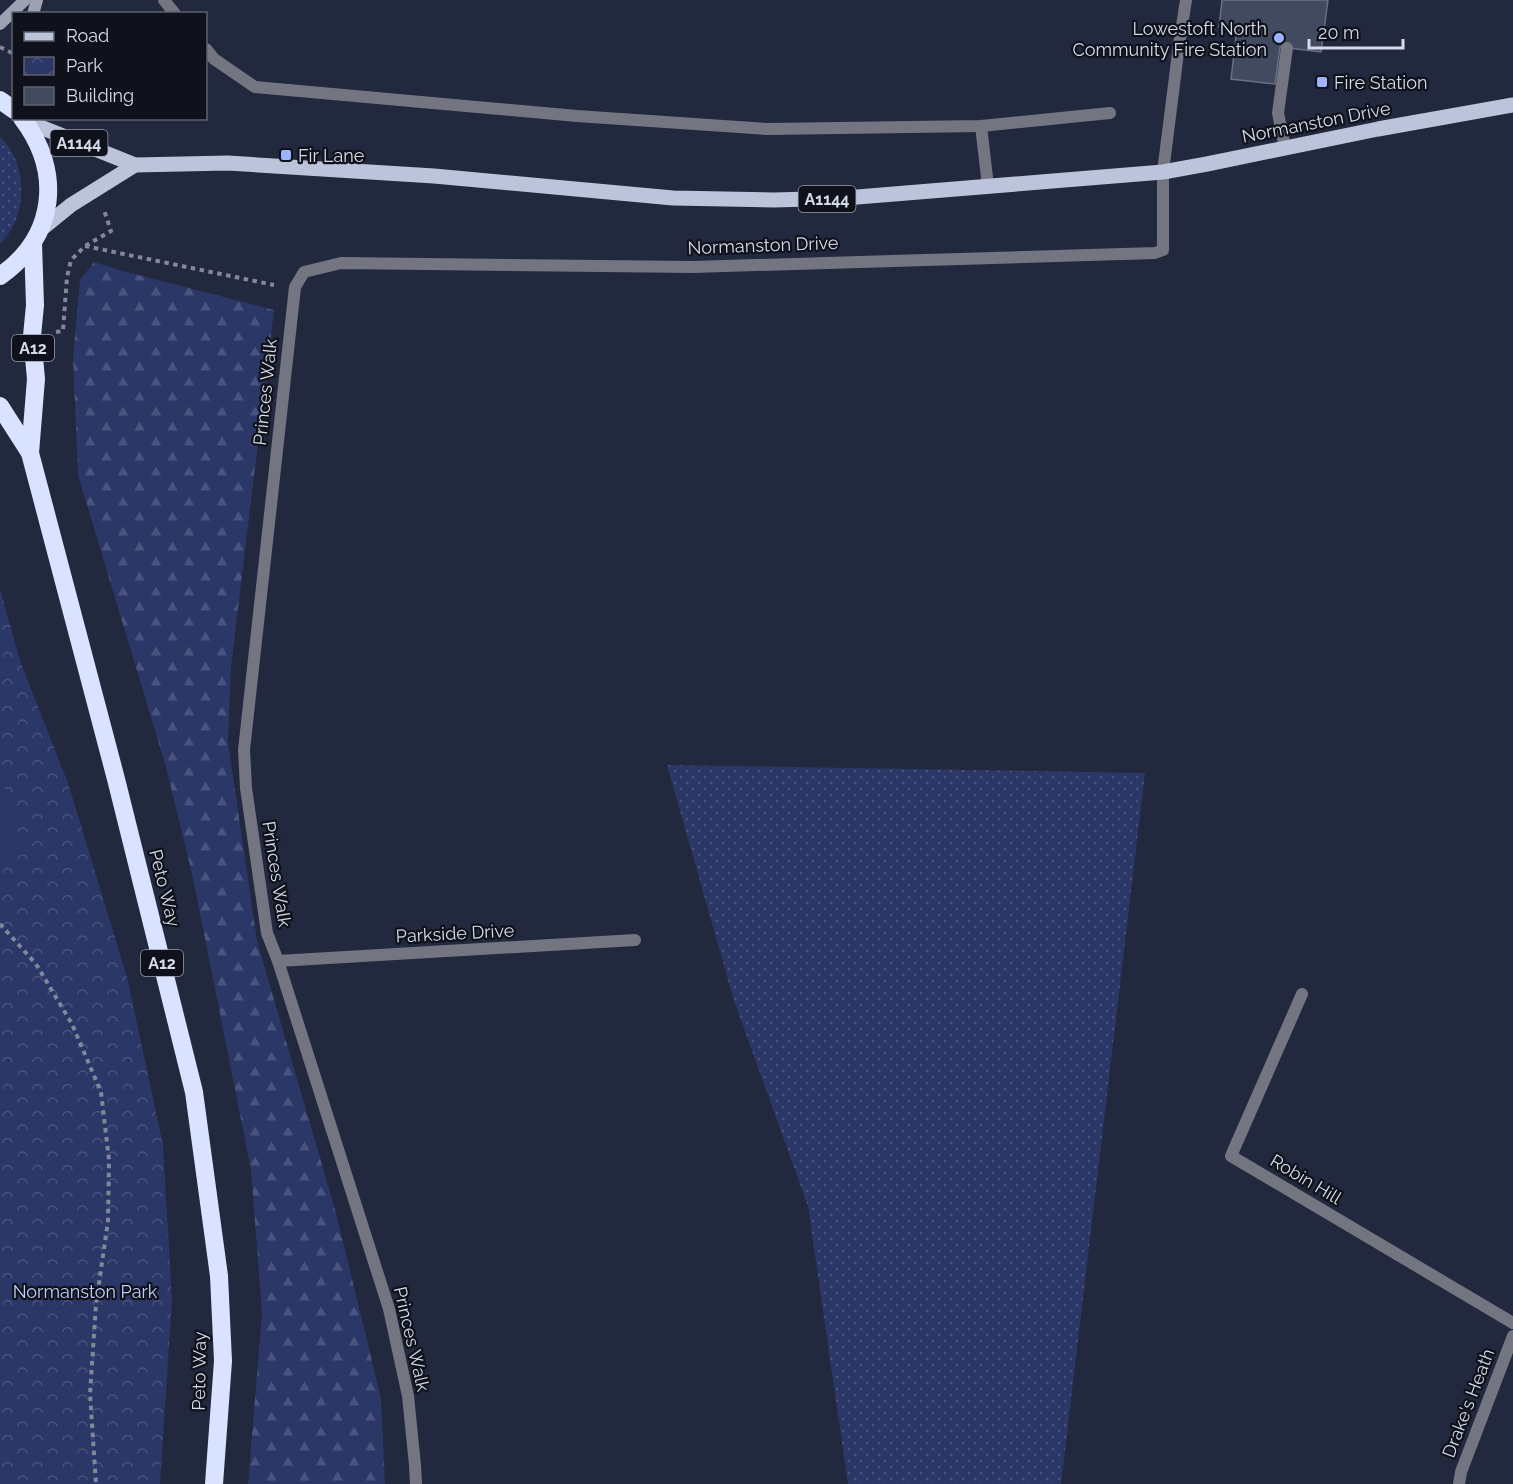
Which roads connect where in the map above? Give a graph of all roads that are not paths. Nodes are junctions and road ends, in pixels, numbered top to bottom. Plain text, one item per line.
1 (25, 0) edge
2 (164, 0) edge
3 (1186, 0) edge
4 (12, 12) edge
5 (12, 12) edge
6 (173, 12) edge
7 (0, 24) edge
8 (1287, 48) dead end
9 (207, 50) edge
10 (0, 100) edge
11 (1513, 105) edge
12 (12, 110) edge
13 (1110, 113) dead end
14 (23, 120) edge
15 (29, 120) edge
16 (981, 126) junction
17 (1285, 148) junction
18 (135, 165) junction
19 (1163, 172) junction
20 (988, 186) junction
21 (36, 237) junction
22 (0, 276) edge
23 (295, 287) joint
24 (0, 406) edge
25 (30, 453) junction
26 (635, 940) dead end
27 (278, 961) junction
28 (1302, 994) dead end
29 (1513, 1323) edge
30 (1513, 1336) edge
31 (214, 1484) edge
32 (416, 1484) edge
33 (1460, 1484) edge

1 - 5 street
2 - 6 street
3 - 19 street
4 - 7 street
8 - 17 street
9 - 16 street
10 - 12 highway
11 - 17 main road, Normanston Drive / A1144
13 - 16 street
14 - 21 highway
15 - 18 main road, Normanston Drive / A1144
16 - 20 street
17 - 19 main road, Normanston Drive / A1144
18 - 20 main road, Normanston Drive / A1144
18 - 21 main road, A1144
19 - 20 main road, Normanston Drive / A1144
19 - 23 street, Normanston Drive
21 - 22 highway
21 - 25 highway, Peto Way / A12
23 - 27 street, Princes Walk
24 - 25 highway, Peto Way / A12
25 - 31 highway, Peto Way / A12
26 - 27 street, Parkside Drive
27 - 32 street, Princes Walk
28 - 29 street, Robin Hill
30 - 33 street, Drake's Heath

